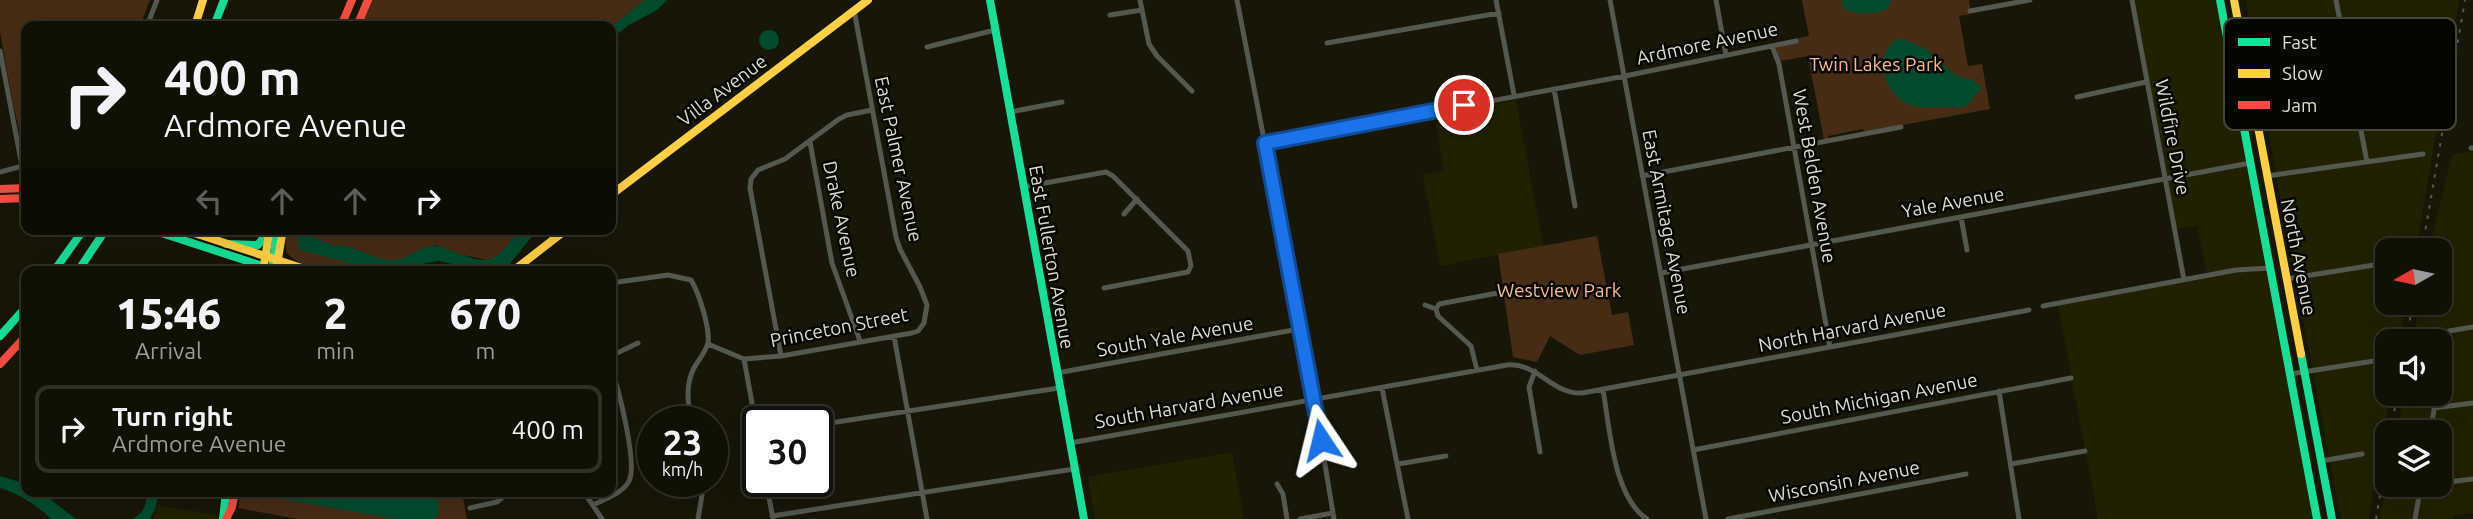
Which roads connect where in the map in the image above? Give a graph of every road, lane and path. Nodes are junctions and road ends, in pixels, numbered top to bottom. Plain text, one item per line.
1 (157, 0) edge
2 (203, 0) edge
3 (224, 0) edge
4 (352, 0) edge
5 (368, 0) edge
6 (867, 0) edge
7 (990, 0) edge
8 (1140, 0) edge
9 (1237, 0) edge
10 (1496, 0) edge
11 (1610, 0) edge
12 (1716, 0) edge
13 (2030, 0) edge
14 (2132, 0) edge
15 (2220, 0) edge
16 (2234, 0) edge
17 (2241, 0) edge
18 (2336, 0) edge
19 (853, 10) junction
20 (1142, 10) junction
21 (1970, 11) dead end
22 (1499, 13) junction
23 (1110, 15) dead end
24 (2237, 15) junction
25 (2238, 18) edge
26 (2339, 18) edge
27 (149, 21) edge
28 (197, 21) edge
29 (216, 21) edge
30 (343, 21) edge
31 (359, 21) edge
32 (2224, 22) edge
33 (995, 30) junction
34 (1796, 41) dead end
35 (1328, 43) dead end
36 (1772, 46) junction
37 (927, 47) dead end
38 (0, 51) edge
39 (1726, 55) junction
40 (1, 70) edge
41 (1625, 76) junction
42 (2147, 82) junction
43 (1554, 89) junction
44 (1192, 91) dead end
45 (1514, 95) junction
46 (2077, 97) dead end
47 (1062, 102) dead end
48 (872, 110) junction
49 (1010, 112) junction
50 (1901, 127) dead end
51 (2244, 130) edge
52 (2259, 130) edge
53 (2361, 130) edge
54 (810, 142) junction
55 (1265, 143) junction
56 (1794, 148) junction
57 (21, 153) edge
58 (2423, 154) dead end
59 (2367, 162) junction
60 (2250, 163) junction
61 (21, 166) edge
62 (0, 172) edge
63 (1642, 176) junction
64 (2267, 176) junction
65 (2165, 179) junction
66 (1023, 187) junction
67 (21, 188) edge
68 (0, 189) edge
69 (616, 191) edge
70 (21, 198) edge
71 (0, 199) edge
72 (1137, 200) junction
73 (1575, 206) dead end
74 (1124, 214) dead end
75 (1961, 217) junction
76 (81, 235) edge
77 (102, 235) edge
78 (167, 235) edge
79 (201, 235) edge
80 (267, 235) edge
81 (271, 235) edge
82 (276, 235) edge
83 (281, 235) edge
84 (559, 235) edge
85 (226, 244) junction
86 (1812, 244) junction
87 (1967, 250) dead end
88 (2375, 264) edge
89 (269, 265) edge
90 (58, 266) edge
91 (81, 266) edge
92 (519, 266) edge
93 (2271, 268) junction
94 (1661, 273) junction
95 (2184, 279) junction
96 (2286, 279) junction
97 (616, 282) edge
98 (1104, 288) dead end
99 (1498, 293) dead end
100 (1425, 305) dead end
101 (2043, 306) dead end
102 (1436, 309) junction
103 (928, 310) joint
104 (2029, 310) dead end
105 (21, 312) edge
106 (2473, 327) edge
107 (1299, 329) junction
108 (2452, 330) edge
109 (0, 335) edge
110 (894, 336) junction
111 (21, 341) edge
112 (860, 341) junction
113 (638, 343) dead end
114 (708, 344) junction
115 (1830, 347) junction
116 (616, 354) edge
117 (781, 356) junction
118 (744, 359) junction
119 (2375, 361) edge
120 (0, 364) edge
121 (1477, 370) junction
122 (1535, 371) junction
123 (2305, 371) junction
124 (1057, 373) junction
125 (2290, 374) junction
126 (1680, 376) junction
127 (2071, 378) dead end
128 (616, 383) edge
129 (1059, 388) junction
130 (1382, 388) junction
131 (1603, 390) junction
132 (1999, 391) junction
133 (1314, 398) junction
134 (2473, 403) edge
135 (688, 406) edge
136 (753, 406) edge
137 (2434, 408) joint
138 (908, 412) junction
139 (2432, 420) edge
140 (833, 423) edge
141 (1070, 443) junction
142 (1693, 450) junction
143 (2085, 451) dead end
144 (1540, 452) dead end
145 (2362, 454) dead end
146 (1446, 456) dead end
147 (2321, 461) junction
148 (1398, 464) junction
149 (2011, 464) junction
150 (1074, 468) junction
151 (1965, 474) dead end
152 (2473, 479) edge
153 (2452, 482) edge
154 (1276, 484) dead end
155 (616, 493) edge
156 (922, 493) junction
157 (226, 497) edge
158 (234, 497) edge
159 (504, 497) edge
160 (587, 497) edge
161 (609, 497) edge
162 (702, 497) edge
163 (769, 497) edge
164 (2419, 497) edge
165 (593, 506) junction
166 (470, 508) dead end
167 (1334, 516) edge
168 (772, 517) edge
169 (225, 519) edge
170 (602, 519) edge
171 (698, 519) edge
172 (927, 519) edge
173 (1084, 519) edge
174 (1287, 519) edge
175 (1300, 519) edge
176 (1408, 519) edge
177 (1647, 519) edge
178 (1706, 519) edge
179 (1728, 519) edge
180 (2019, 519) edge
181 (2317, 519) edge
182 (2332, 519) edge
183 (2415, 519) edge

1 - 27 street
2 - 28 main road
3 - 29 main road
4 - 30 main road
5 - 31 main road
6 - 19 main road, Villa Avenue
7 - 33 main road, East Fullerton Avenue
8 - 20 street
9 - 55 street
10 - 22 street
11 - 41 street, East Armitage Avenue
12 - 39 street
13 - 21 street
14 - 42 street, Wildfire Drive
15 - 32 main road, North Avenue
16 - 24 main road, North Avenue
17 - 24 main road
18 - 26 street
19 - 48 street, East Palmer Avenue
19 - 69 main road, Villa Avenue
20 - 23 street
20 - 44 street
22 - 35 street
22 - 45 street
24 - 25 main road, North Avenue
33 - 37 street
33 - 49 main road, East Fullerton Avenue
34 - 36 street, Ardmore Avenue
36 - 39 street, Ardmore Avenue
36 - 56 street, West Belden Avenue
38 - 40 street
39 - 41 street, Ardmore Avenue
40 - 57 street
41 - 43 street, Ardmore Avenue
41 - 63 street, East Armitage Avenue
42 - 46 street
42 - 65 street, Wildfire Drive
43 - 45 street, Ardmore Avenue
43 - 73 street
45 - 55 street
47 - 49 street
48 - 54 street
48 - 103 street, East Palmer Avenue
49 - 66 main road, East Fullerton Avenue
50 - 56 street
51 - 60 main road, North Avenue
52 - 64 main road, North Avenue
53 - 59 street
54 - 112 street, Drake Avenue
54 - 117 street
55 - 107 street
56 - 63 street
56 - 86 street, West Belden Avenue
58 - 59 street
59 - 64 street
60 - 65 street, Yale Avenue
60 - 93 main road, North Avenue
61 - 62 street
63 - 94 street, East Armitage Avenue
64 - 96 main road, North Avenue
65 - 75 street, Yale Avenue
65 - 95 street, Wildfire Drive
66 - 72 street
66 - 124 main road, East Fullerton Avenue
67 - 68 main road
70 - 71 main road
72 - 74 street
72 - 98 street
75 - 86 street, Yale Avenue
75 - 87 street
76 - 90 main road
77 - 91 main road
78 - 89 main road
79 - 85 main road
80 - 85 main road
81 - 89 main road
82 - 89 main road
83 - 89 main road
84 - 92 main road
85 - 89 main road
86 - 94 street, Yale Avenue
86 - 115 street, West Belden Avenue
88 - 96 street
93 - 95 street
93 - 125 main road, North Avenue
94 - 126 street, East Armitage Avenue
95 - 101 street
96 - 123 main road, North Avenue
97 - 114 street
99 - 102 street
100 - 102 street
102 - 121 street
103 - 110 street, Princeton Street
104 - 115 street, North Harvard Avenue
105 - 109 main road
106 - 108 street
107 - 124 street, South Yale Avenue
107 - 133 street
110 - 112 street, Princeton Street
110 - 138 street
111 - 120 main road
112 - 117 street, Princeton Street
113 - 116 street
114 - 118 street
114 - 135 street
115 - 126 street, North Harvard Avenue
117 - 118 street, Princeton Street
118 - 136 street
119 - 123 street
121 - 122 street, South Harvard Avenue
121 - 130 street, South Harvard Avenue
122 - 131 street, South Harvard Avenue
122 - 144 street
123 - 125 street
123 - 147 main road, North Avenue
124 - 129 main road, East Fullerton Avenue
125 - 181 main road, North Avenue
126 - 131 street, South Harvard Avenue
126 - 142 street, East Armitage Avenue
127 - 132 street, South Michigan Avenue
128 - 155 street
129 - 138 street
129 - 141 main road, East Fullerton Avenue
130 - 133 street, South Harvard Avenue
130 - 148 street
131 - 177 street
132 - 142 street, South Michigan Avenue
132 - 149 street
133 - 141 street, South Harvard Avenue
133 - 167 street
134 - 137 street
137 - 139 street
138 - 140 street
138 - 156 street
141 - 150 main road, East Fullerton Avenue
142 - 178 street, East Armitage Avenue
143 - 149 street
145 - 147 street
146 - 148 street
147 - 182 main road, North Avenue
148 - 176 street
149 - 180 street
150 - 156 street
150 - 173 main road, East Fullerton Avenue
151 - 179 street, Wisconsin Avenue
152 - 153 street
154 - 174 street
156 - 168 street
156 - 172 street
157 - 169 main road
158 - 169 main road
159 - 166 street
160 - 165 street
161 - 165 street
162 - 171 street
163 - 168 street
164 - 183 street
165 - 170 street
167 - 175 street

